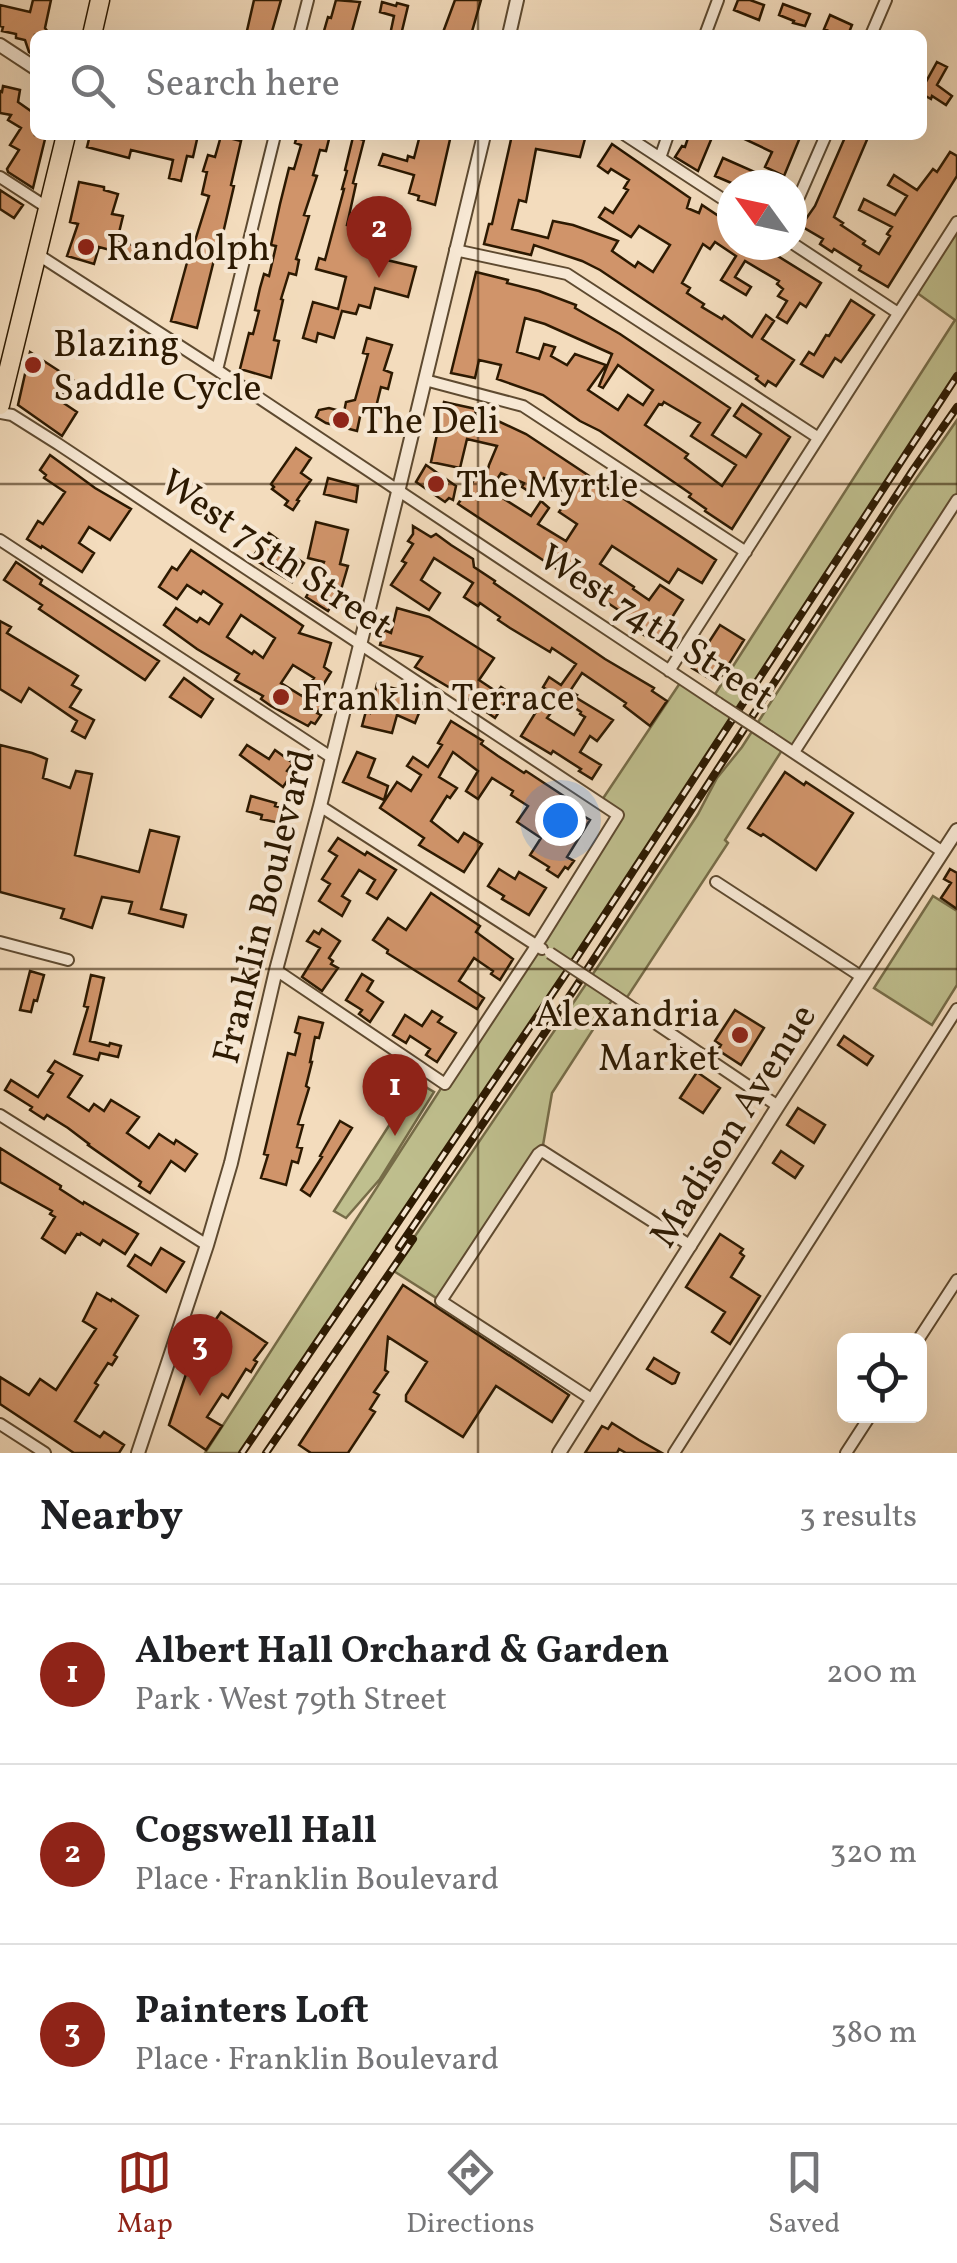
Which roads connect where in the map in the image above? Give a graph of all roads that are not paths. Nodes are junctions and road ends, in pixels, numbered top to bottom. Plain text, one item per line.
1 (100, 0) edge
2 (308, 0) edge
3 (518, 0) edge
4 (718, 0) edge
5 (886, 0) edge
6 (93, 30) edge
7 (300, 30) edge
8 (510, 30) edge
9 (707, 30) edge
10 (872, 30) edge
11 (0, 45) edge
12 (30, 65) edge
13 (65, 140) edge
14 (273, 140) edge
15 (483, 140) edge
16 (633, 140) edge
17 (666, 140) edge
18 (824, 140) edge
19 (660, 158) junction
20 (0, 177) edge
21 (807, 179) edge
22 (717, 194) edge
23 (48, 208) junction
24 (957, 222) edge
25 (454, 250) junction
26 (36, 254) junction
27 (807, 254) edge
28 (898, 312) junction
29 (217, 370) junction
30 (425, 380) junction
31 (0, 404) edge
32 (0, 413) edge
33 (818, 437) junction
34 (398, 492) junction
35 (957, 500) edge
36 (0, 540) edge
37 (746, 552) junction
38 (359, 644) junction
39 (669, 671) junction
40 (794, 752) junction
41 (331, 758) junction
42 (320, 806) junction
43 (957, 830) edge
44 (943, 852) junction
45 (716, 882) dead end
46 (0, 942) edge
47 (537, 946) junction
48 (68, 960) dead end
49 (276, 970) junction
50 (862, 976) junction
51 (957, 1010) edge
52 (778, 1106) junction
53 (0, 1114) edge
54 (207, 1245) junction
55 (691, 1246) junction
56 (957, 1280) edge
57 (923, 1333) edge
58 (593, 1400) junction
59 (865, 1423) edge
60 (0, 1424) edge
61 (45, 1453) edge
62 (138, 1453) edge
63 (559, 1453) edge
64 (674, 1453) edge
65 (846, 1453) edge

1 - 6 main road
2 - 7 street
3 - 8 street
4 - 9 street
5 - 10 street
11 - 12 street
13 - 23 main road
14 - 29 street
15 - 25 street, Franklin Boulevard
16 - 19 street
17 - 19 street
18 - 21 street
19 - 22 street
20 - 23 street
23 - 26 main road
24 - 28 street
25 - 30 street, Franklin Boulevard
25 - 33 street
26 - 29 street, West 74th Street
26 - 31 main road
27 - 28 street
28 - 33 street
29 - 34 street, West 74th Street
30 - 34 street, Franklin Boulevard
30 - 37 street
32 - 38 street, West 75th Street
33 - 37 street
34 - 38 street, Franklin Boulevard
34 - 39 street, West 74th Street
35 - 40 street
36 - 41 street
37 - 39 street
38 - 41 street, Franklin Boulevard
38 - 47 street, West 75th Street
39 - 40 street, West 74th Street, bridge
40 - 44 street, West 74th Street
41 - 42 street, Franklin Boulevard
42 - 47 street
42 - 49 street, Franklin Boulevard
43 - 44 street, Madison Avenue
44 - 50 street, Madison Avenue
45 - 50 street
46 - 48 street
47 - 49 street
47 - 52 street, bridge
49 - 54 street, Franklin Boulevard
50 - 52 street, Madison Avenue
51 - 64 street
52 - 55 street, Madison Avenue
53 - 54 street
54 - 62 street, Franklin Boulevard
55 - 58 street, Madison Avenue
55 - 58 street
56 - 57 street
58 - 63 street, Madison Avenue
59 - 65 street
60 - 61 street

